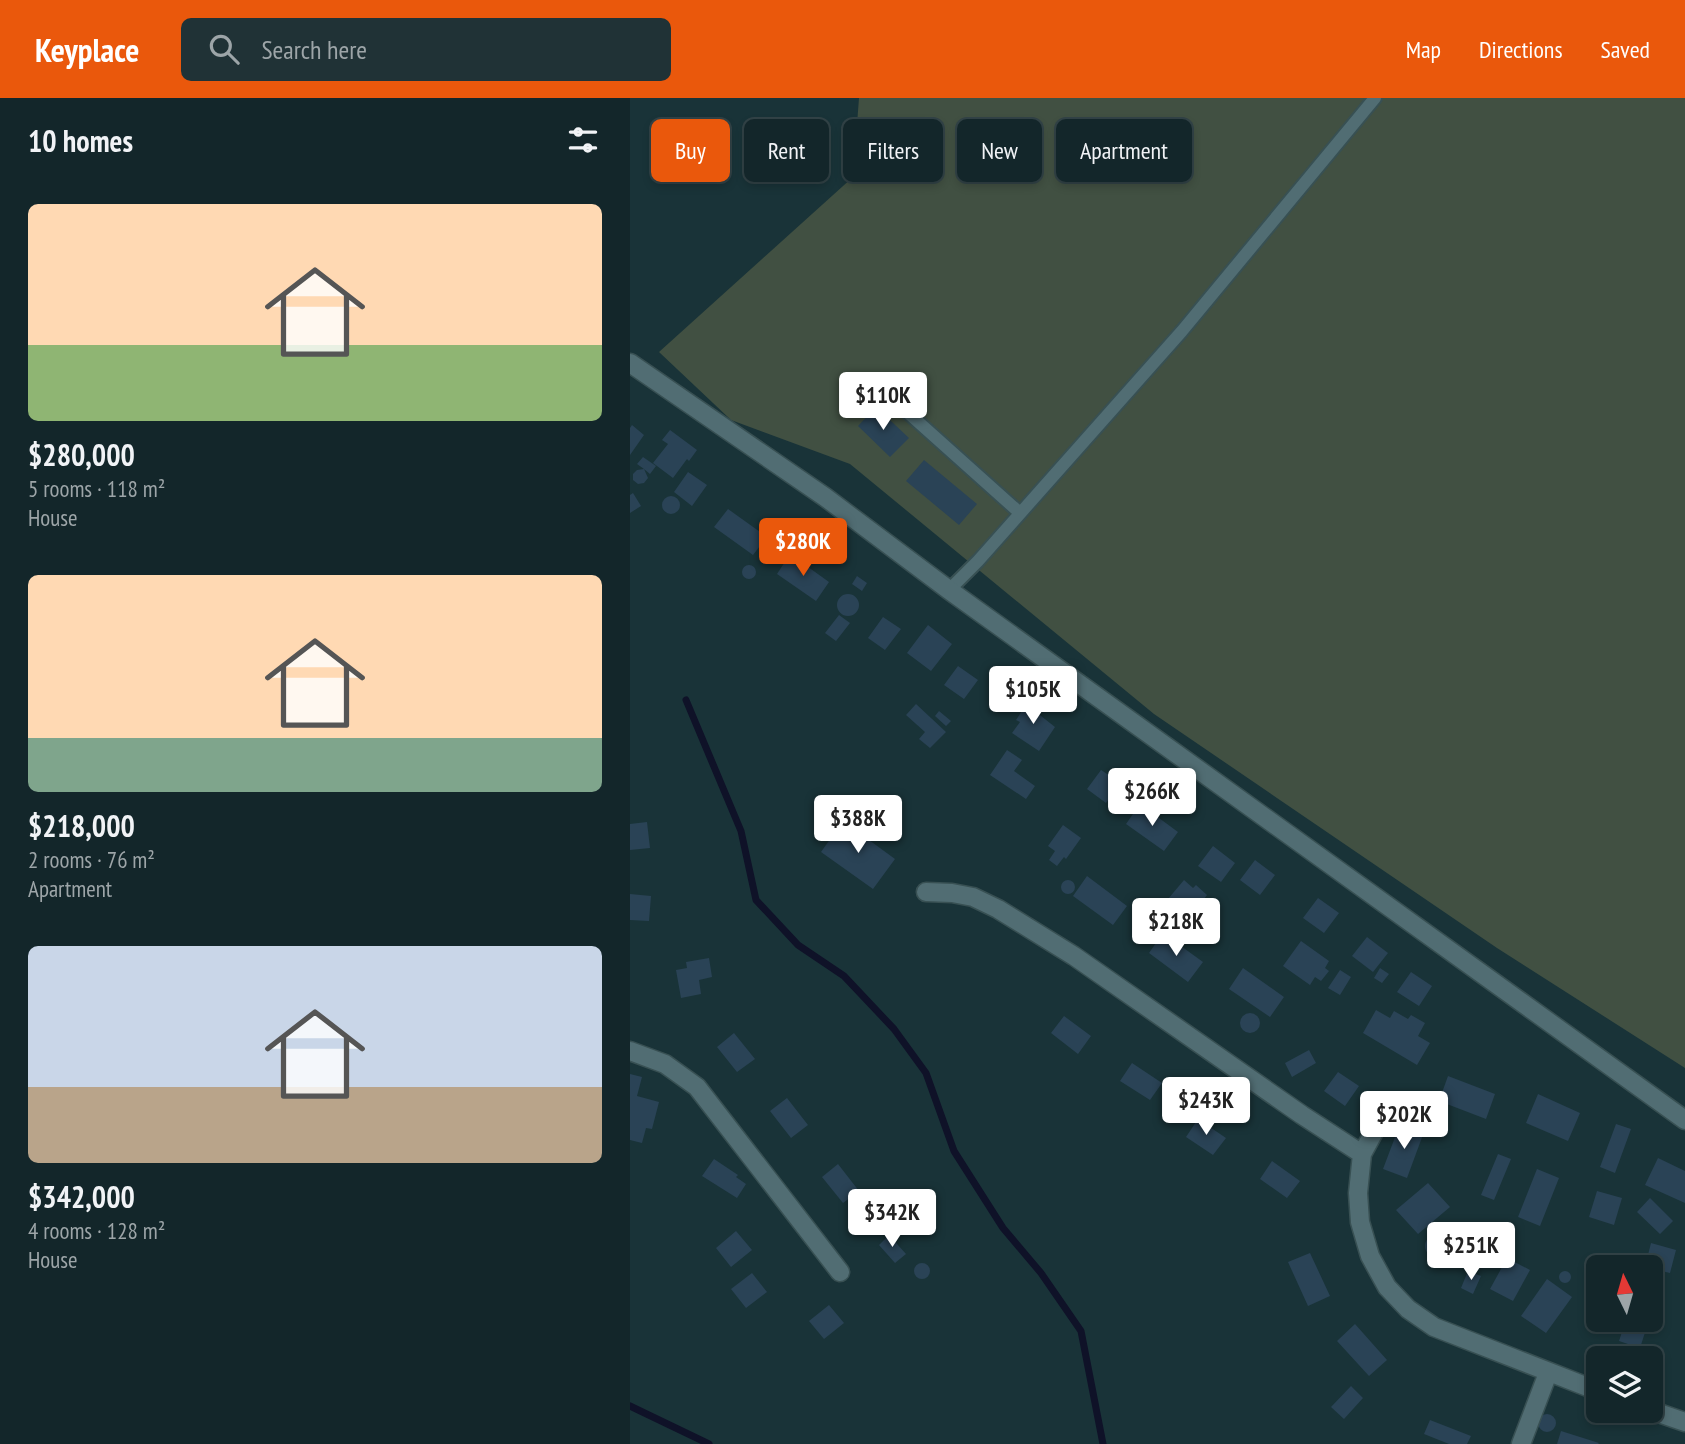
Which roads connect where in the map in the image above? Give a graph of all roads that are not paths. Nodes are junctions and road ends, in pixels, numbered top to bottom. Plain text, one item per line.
1 (1375, 98) edge
2 (630, 363) edge
3 (906, 411) dead end
4 (1020, 513) junction
5 (949, 590) junction
6 (926, 892) dead end
7 (630, 1051) edge
8 (1381, 1119) dead end
9 (1685, 1120) edge
10 (1362, 1154) junction
11 (840, 1272) dead end
12 (1548, 1373) junction
13 (1586, 1387) edge
14 (1663, 1414) edge
15 (1685, 1422) edge
16 (1521, 1444) edge

1 - 4 lane
2 - 5 street
3 - 4 lane
4 - 5 lane
5 - 9 street
6 - 10 street
7 - 11 street
8 - 10 street
10 - 12 street
12 - 13 street
12 - 16 street
14 - 15 street

